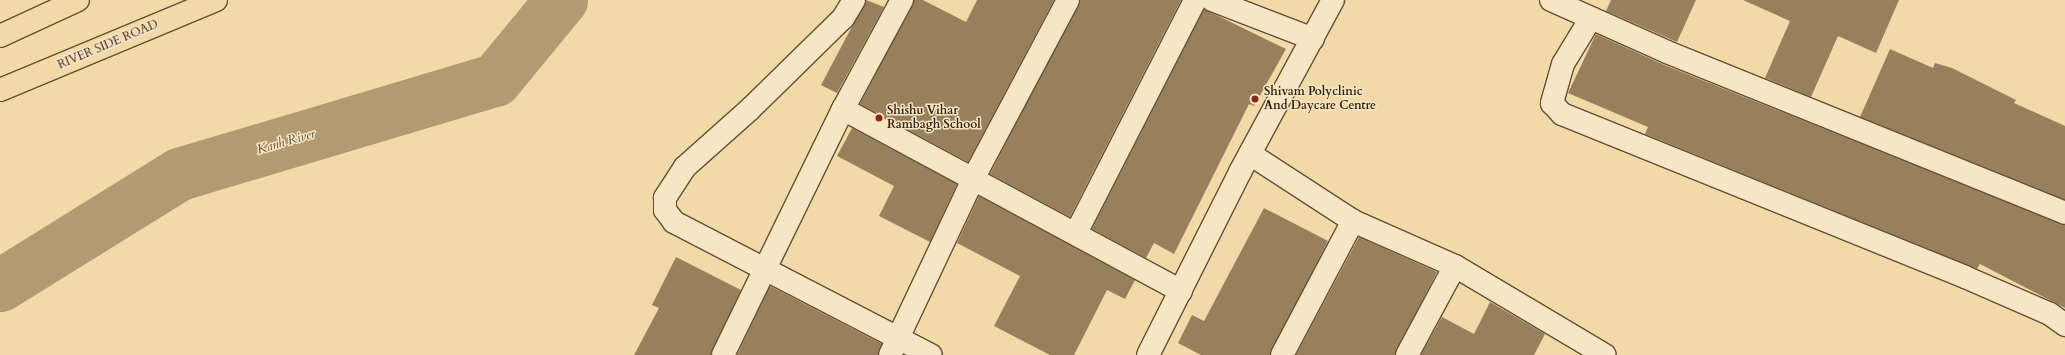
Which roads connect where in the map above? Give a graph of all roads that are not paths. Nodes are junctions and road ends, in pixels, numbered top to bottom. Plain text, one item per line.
1 (78, 0) edge
2 (216, 0) edge
3 (854, 0) edge
4 (902, 0) edge
5 (1068, 0) edge
6 (1195, 0) edge
7 (1212, 0) edge
8 (1333, 0) edge
9 (1551, 0) edge
10 (1591, 18) junction
11 (0, 36) edge
12 (1313, 39) junction
13 (0, 90) edge
14 (843, 110) junction
15 (1250, 154) junction
16 (974, 178) junction
17 (2065, 213) edge
18 (1353, 221) junction
19 (1076, 233) junction
20 (1455, 266) junction
21 (765, 267) junction
22 (1181, 291) junction
23 (2065, 325) edge
24 (894, 346) edge
25 (1152, 354) edge
26 (723, 355) edge
27 (931, 355) edge
28 (1282, 355) edge
29 (1407, 355) edge
30 (1605, 355) edge

1 - 11 main road
2 - 13 main road, RIVER SIDE ROAD
3 - 21 street
4 - 14 street
5 - 16 street
6 - 19 street
7 - 12 street
8 - 12 street
9 - 10 street
10 - 17 street
10 - 23 street
12 - 15 street
14 - 16 street
14 - 21 street
15 - 18 street
15 - 22 street
16 - 19 street
16 - 24 street
18 - 20 street
18 - 28 street
19 - 22 street
20 - 29 street
20 - 30 street
21 - 24 street
21 - 26 street
22 - 25 street
24 - 27 street

